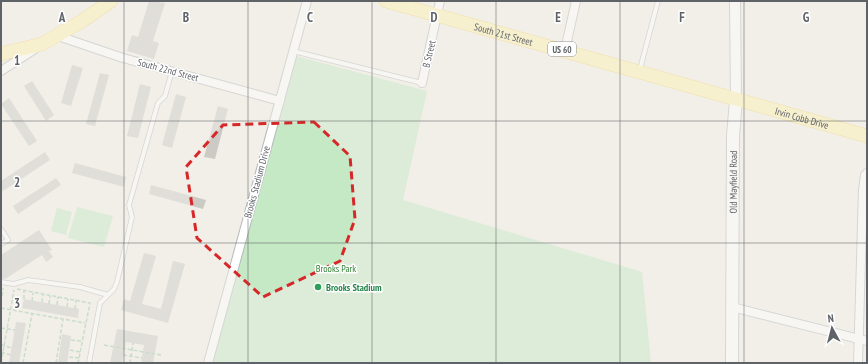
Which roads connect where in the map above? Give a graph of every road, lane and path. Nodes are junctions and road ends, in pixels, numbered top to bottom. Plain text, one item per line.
1 (111, 1) edge
2 (307, 1) edge
3 (386, 1) edge
4 (440, 1) edge
5 (576, 1) edge
6 (651, 1) edge
7 (735, 1) edge
8 (658, 2) edge
9 (437, 14) junction
10 (58, 36) junction
11 (42, 44) junction
12 (565, 50) junction
13 (294, 51) junction
14 (1, 54) edge
15 (172, 71) junction
16 (1, 72) edge
17 (639, 72) junction
18 (422, 82) joint
19 (736, 100) junction
20 (280, 101) junction
21 (867, 136) edge
22 (866, 174) edge
23 (1, 229) edge
24 (1, 244) edge
25 (2, 285) edge
26 (14, 288) junction
27 (24, 291) junction
28 (33, 293) junction
29 (108, 294) junction
30 (43, 295) junction
31 (2, 296) dead end
32 (50, 296) junction
33 (58, 297) junction
34 (24, 299) dead end
35 (68, 299) junction
36 (76, 300) junction
37 (32, 301) dead end
38 (42, 302) dead end
39 (49, 304) dead end
40 (57, 305) dead end
41 (67, 307) dead end
42 (732, 307) junction
43 (1, 308) edge
44 (75, 309) dead end
45 (10, 310) junction
46 (32, 314) junction
47 (63, 319) junction
48 (85, 323) junction
49 (1, 328) edge
50 (7, 329) junction
51 (15, 330) dead end
52 (858, 339) junction
53 (71, 340) dead end
54 (82, 341) junction
55 (867, 341) edge
56 (133, 343) dead end
57 (1, 345) edge
58 (104, 345) dead end
59 (4, 346) junction
60 (12, 348) dead end
61 (70, 350) dead end
62 (132, 350) junction
63 (80, 352) junction
64 (2, 353) edge
65 (11, 355) dead end
66 (123, 355) dead end
67 (160, 355) dead end
68 (131, 356) junction
69 (68, 357) dead end
70 (79, 358) junction
71 (142, 358) dead end
72 (1, 363) edge
73 (24, 363) edge
74 (56, 363) edge
75 (78, 363) edge
76 (89, 363) edge
77 (130, 363) edge
78 (208, 363) edge
79 (732, 363) edge
80 (858, 363) edge

1 - 10 main road
2 - 13 street, Brooks Stadium Drive
3 - 9 main road, South 21st Street / US 60
4 - 9 street, B Street
5 - 12 street
6 - 8 lane
7 - 19 street, Old Mayfield Road
8 - 17 lane
9 - 12 main road, South 21st Street / US 60
9 - 18 street, B Street
10 - 11 main road
10 - 15 street, South 22nd Street
11 - 14 main road
11 - 16 street
12 - 17 main road, South 21st Street / US 60
13 - 18 lane
13 - 20 street, Brooks Stadium Drive
15 - 20 street, South 22nd Street
15 - 29 lane
17 - 19 main road, South 21st Street / US 60
19 - 21 main road, Irvin Cobb Drive / US 60
19 - 42 main road, Old Mayfield Road
20 - 78 street, Brooks Stadium Drive
22 - 52 street
23 - 24 lane
25 - 26 path
25 - 29 lane
25 - 31 path
26 - 27 path
26 - 45 path
27 - 28 path
27 - 34 path
28 - 30 path
28 - 37 path
29 - 76 lane
30 - 32 path
30 - 38 path
32 - 33 path
32 - 39 path
33 - 35 path
33 - 40 path
35 - 36 path
35 - 41 path
36 - 44 path
36 - 48 path
42 - 52 street
42 - 79 main road, Old Mayfield Road
43 - 45 path
45 - 46 path
45 - 50 path
46 - 47 path
46 - 73 path
47 - 48 path
47 - 74 path
48 - 54 path
49 - 50 path
50 - 51 path
50 - 59 path
52 - 55 street
52 - 80 street
53 - 54 path
54 - 63 path
56 - 62 path
57 - 59 path
58 - 62 path
59 - 60 path
59 - 64 path
61 - 63 path
62 - 67 path
62 - 68 path
63 - 70 path
64 - 65 path
64 - 72 path
66 - 68 path
68 - 71 path
68 - 77 path
69 - 70 path
70 - 75 path

